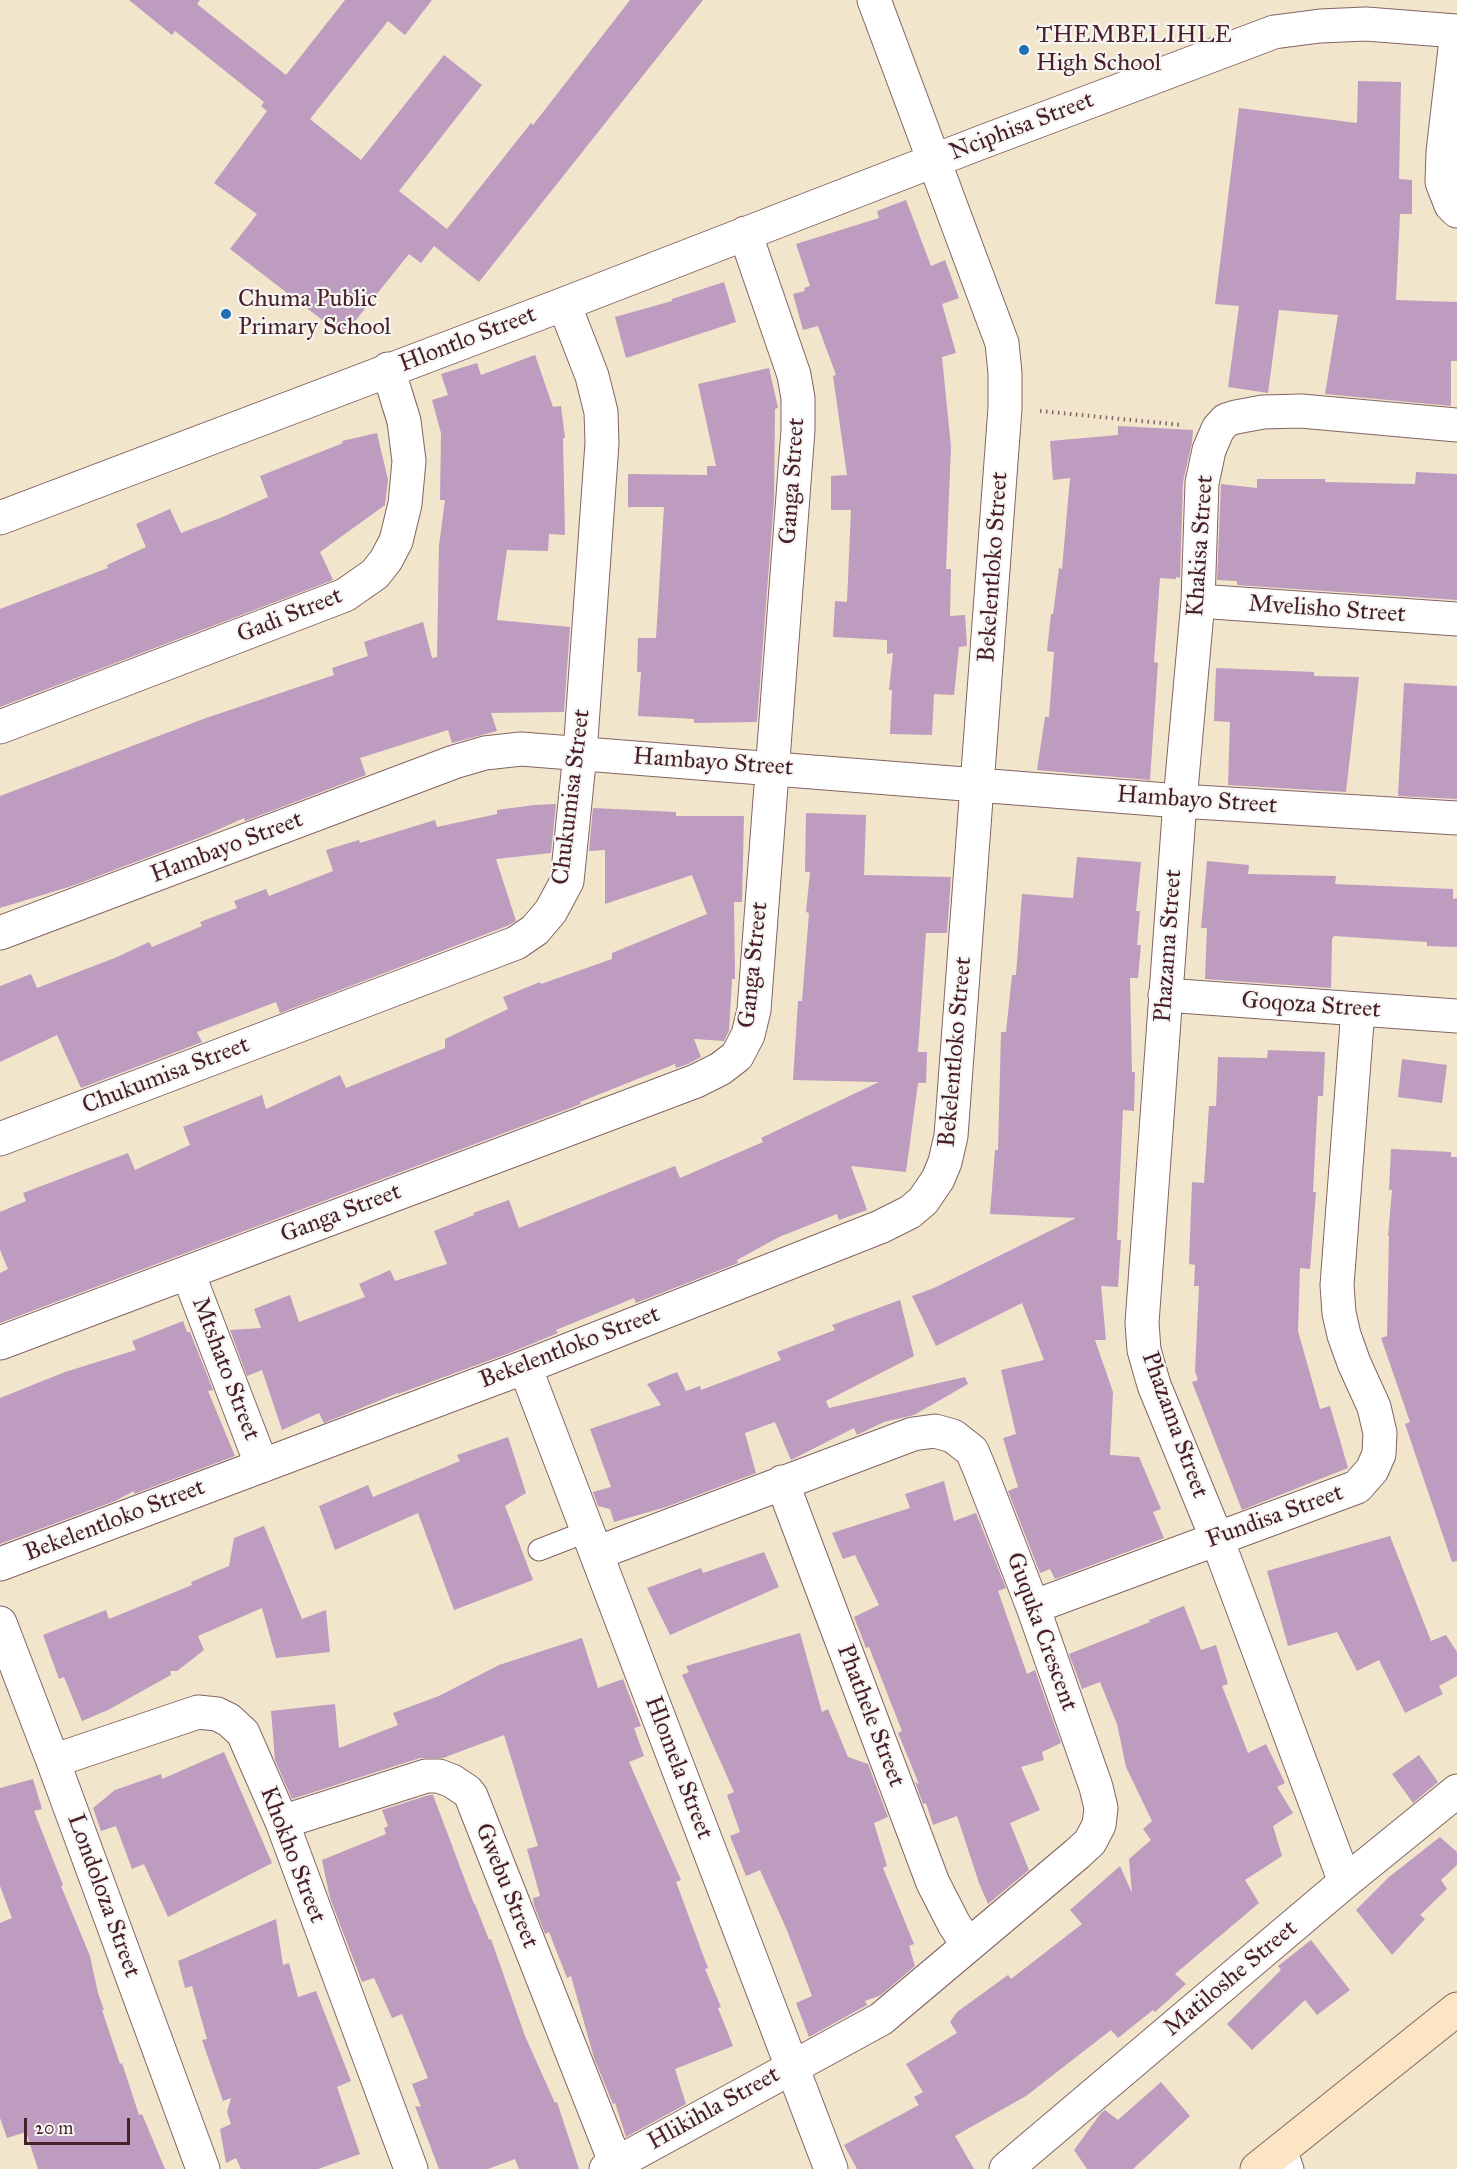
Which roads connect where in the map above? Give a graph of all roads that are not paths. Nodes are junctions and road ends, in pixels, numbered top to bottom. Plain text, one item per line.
1 (874, 0) edge
2 (1457, 31) edge
3 (935, 160) junction
4 (1457, 211) edge
5 (745, 233) junction
6 (564, 304) junction
7 (388, 369) junction
8 (1457, 425) edge
9 (0, 518) edge
10 (1197, 601) junction
11 (1457, 619) edge
12 (0, 727) edge
13 (580, 753) junction
14 (772, 768) junction
15 (978, 784) junction
16 (1180, 801) junction
17 (1457, 818) edge
18 (0, 933) edge
19 (1166, 995) junction
20 (1358, 1009) junction
21 (1457, 1016) edge
22 (0, 1139) edge
23 (188, 1273) junction
24 (0, 1343) edge
25 (525, 1367) junction
26 (262, 1466) junction
27 (782, 1482) junction
28 (1217, 1539) junction
29 (592, 1542) junction
30 (539, 1550) dead end
31 (0, 1564) edge
32 (1033, 1607) junction
33 (0, 1623) edge
34 (53, 1761) junction
35 (1457, 1791) edge
36 (282, 1822) junction
37 (1345, 1882) junction
38 (968, 1946) junction
39 (1457, 2009) edge
40 (791, 2066) junction
41 (1289, 2157) edge
42 (611, 2166) edge
43 (203, 2169) edge
44 (411, 2169) edge
45 (831, 2169) edge
46 (1006, 2169) edge
47 (1257, 2169) edge

1 - 3 street, Bekelentloko Street
2 - 3 street, Nciphisa Street
2 - 4 street
3 - 5 street, Hlontlo Street
3 - 15 street, Bekelentloko Street
5 - 6 street, Hlontlo Street
5 - 14 street, Ganga Street
6 - 7 street, Hlontlo Street
6 - 13 street, Chukumisa Street
7 - 9 street, Hlontlo Street
7 - 12 street, Gadi Street
8 - 10 street, Khakisa Street
10 - 11 street, Mvelisho Street
10 - 16 street, Khakisa Street
13 - 14 street, Hambayo Street
13 - 18 street, Hambayo Street
13 - 22 street, Chukumisa Street
14 - 15 street, Hambayo Street
14 - 23 street, Ganga Street
15 - 16 street, Hambayo Street
15 - 25 street, Bekelentloko Street
16 - 17 street, Hambayo Street
16 - 19 street, Phazama Street
19 - 20 street, Goqoza Street
19 - 28 street, Phazama Street
20 - 21 street, Goqoza Street
20 - 28 street, Fundisa Street
23 - 24 street, Ganga Street
23 - 26 street, Mtshato Street
25 - 26 street, Bekelentloko Street
25 - 29 street, Hlomela Street
26 - 31 street, Bekelentloko Street
27 - 29 street, Guquka Crescent
27 - 32 street, Guquka Crescent
27 - 38 street, Phathele Street
28 - 32 street, Fundisa Street
28 - 37 street, Phazama Street
29 - 30 lane
29 - 40 street, Hlomela Street
32 - 38 street, Guquka Crescent
33 - 34 street, Londoloza Street
34 - 36 street, Khokho Street
34 - 43 street, Londoloza Street
35 - 37 street, Matiloshe Street
36 - 42 street, Gwebu Street
36 - 44 street, Khokho Street
37 - 46 street, Matiloshe Street
38 - 40 street, Guquka Crescent
39 - 41 main road
40 - 42 street, Hlikihla Street
40 - 45 street, Hlomela Street
41 - 47 main road

